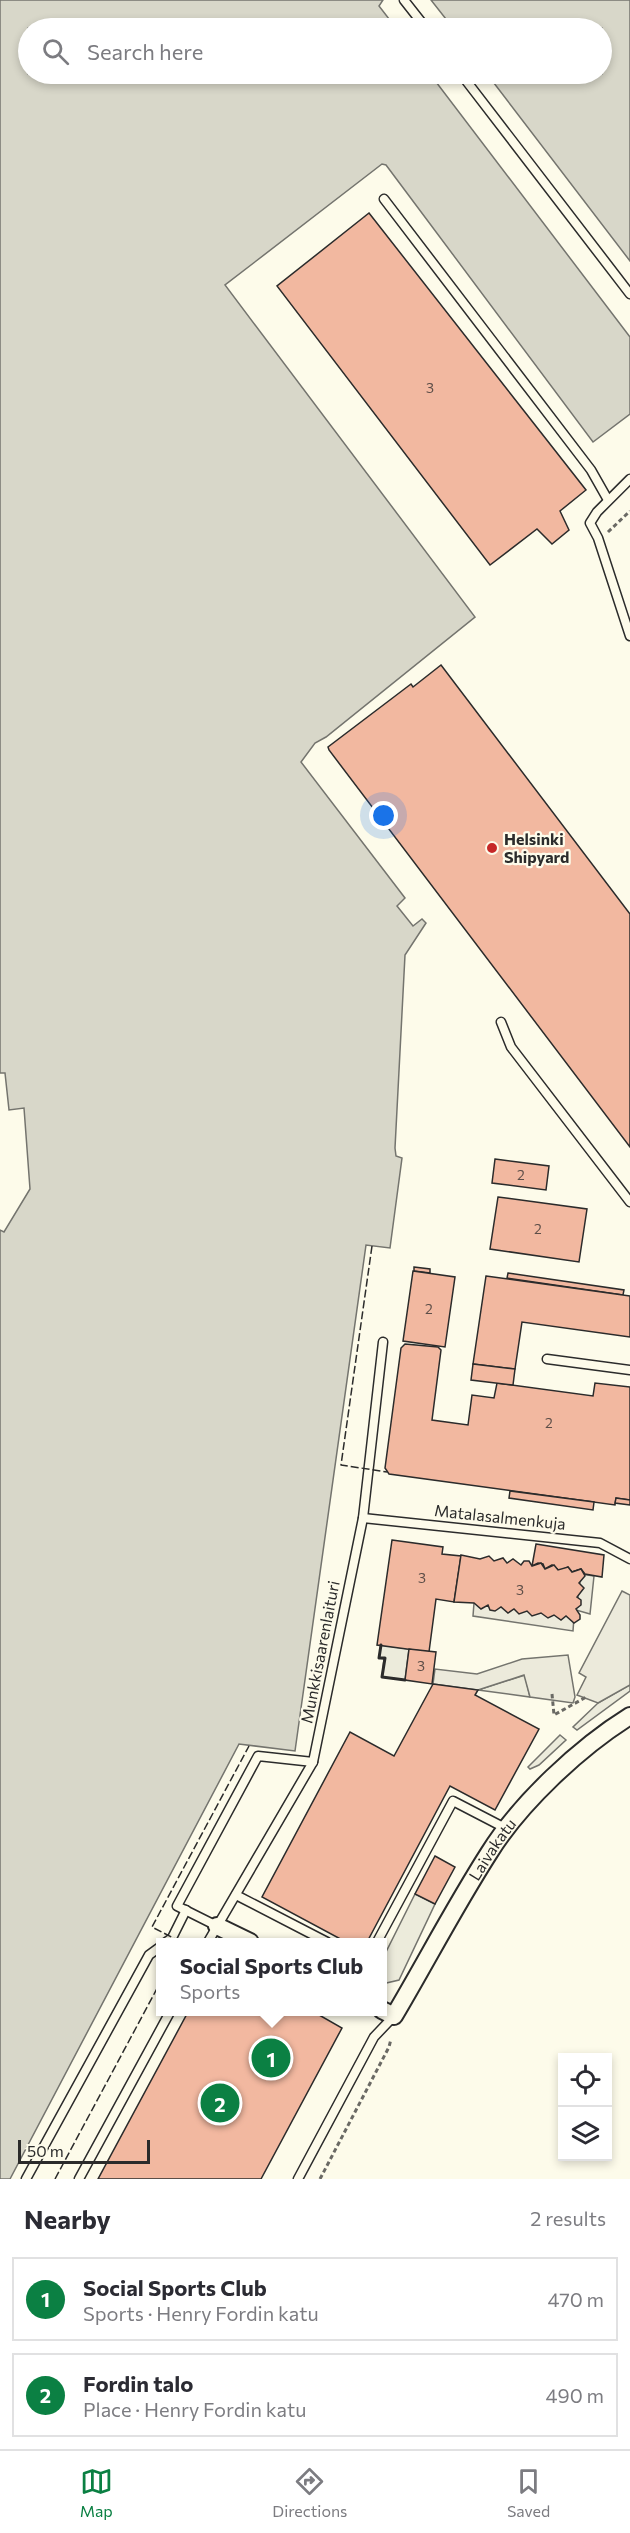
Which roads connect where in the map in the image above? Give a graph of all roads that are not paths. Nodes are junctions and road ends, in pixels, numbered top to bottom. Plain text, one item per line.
1 (404, 0) edge
2 (418, 18) edge
3 (468, 84) edge
4 (384, 199) dead end
5 (630, 294) edge
6 (630, 479) edge
7 (608, 500) junction
8 (630, 636) edge
9 (501, 1022) dead end
10 (630, 1202) edge
11 (383, 1342) dead end
12 (547, 1359) dead end
13 (630, 1370) edge
14 (363, 1518) junction
15 (630, 1559) edge
16 (630, 1716) edge
17 (313, 1762) junction
18 (507, 1829) junction
19 (236, 1895) junction
20 (186, 1910) junction
21 (217, 1926) junction
22 (172, 1938) edge
23 (210, 1938) edge
24 (242, 1938) edge
25 (319, 1938) edge
26 (379, 1938) edge
27 (156, 1950) edge
28 (388, 2013) edge
29 (168, 2016) edge
30 (386, 2016) edge
31 (26, 2179) edge
32 (79, 2179) edge
33 (298, 2179) edge

1 - 2 lane
3 - 5 lane
4 - 7 lane
6 - 7 lane
7 - 8 lane
9 - 10 lane
11 - 14 lane, Munkkisaarenlaituri
12 - 13 lane
14 - 15 lane, Matalasalmenkuja
14 - 17 lane, Munkkisaarenlaituri
16 - 18 street, Laivakatu
17 - 19 lane, Munkkisaarenlaituri
17 - 20 lane
18 - 26 lane
18 - 28 street, Laivakatu
19 - 21 lane, Munkkisaarenlaituri
19 - 25 lane
20 - 21 lane
20 - 22 lane
21 - 23 lane, Munkkisaarenlaituri
21 - 24 street
27 - 31 lane
29 - 32 lane
30 - 33 lane

